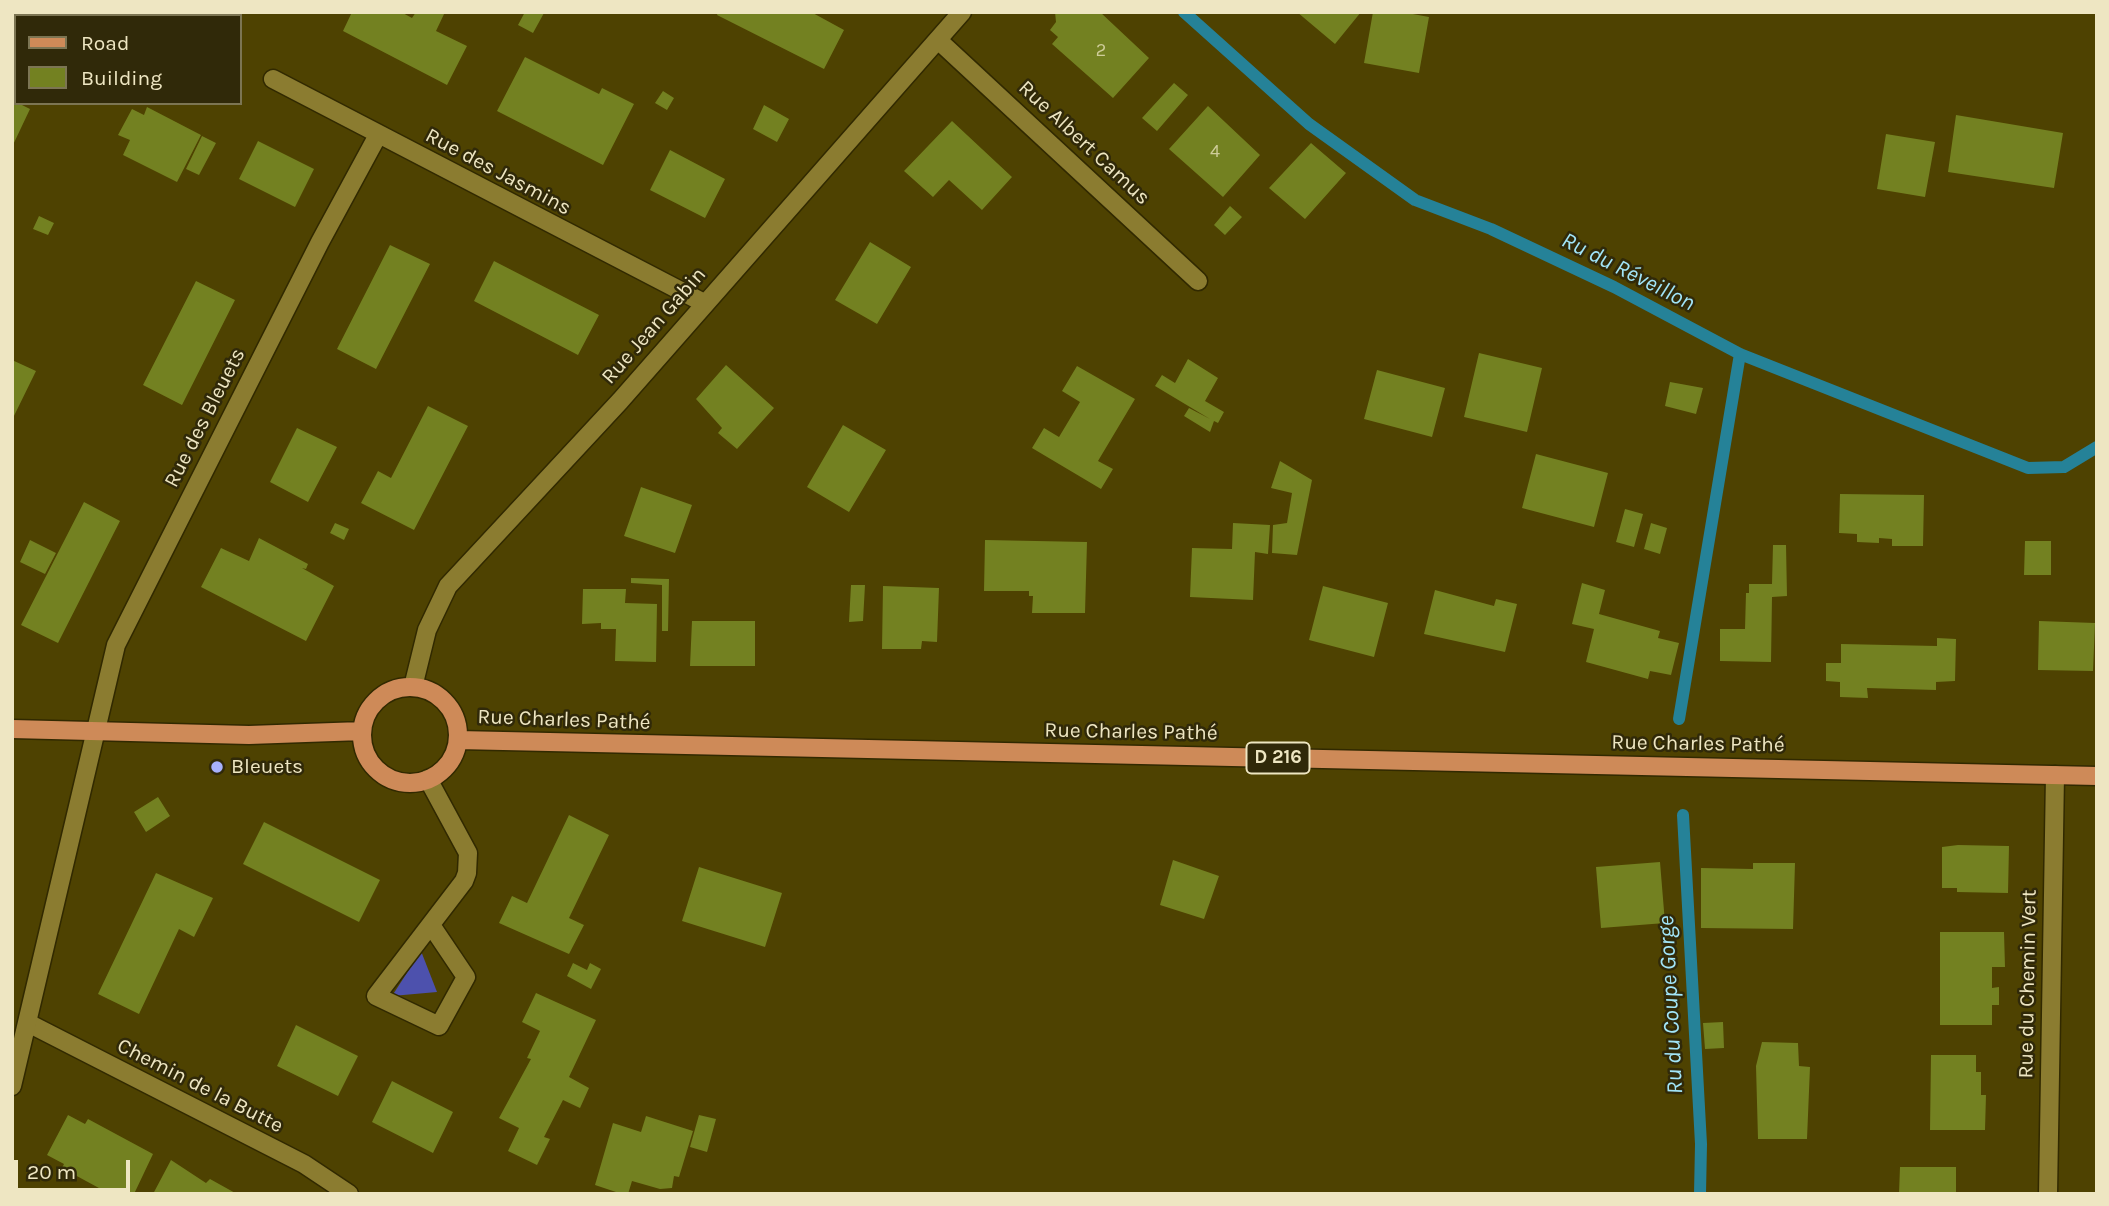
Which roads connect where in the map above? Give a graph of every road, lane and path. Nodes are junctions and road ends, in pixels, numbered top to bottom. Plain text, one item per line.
1 (962, 12) edge
2 (938, 40) junction
3 (273, 79) dead end
4 (378, 135) junction
5 (1198, 281) dead end
6 (704, 303) junction
7 (413, 687) junction
8 (12, 729) edge
9 (96, 730) junction
10 (362, 731) junction
11 (458, 740) junction
12 (2055, 775) junction
13 (2097, 776) edge
14 (429, 779) junction
15 (431, 925) junction
16 (28, 1023) junction
17 (12, 1086) edge
18 (349, 1194) edge
19 (2048, 1194) edge

1 - 2 street, Rue Jean Gabin
2 - 5 street, Rue Albert Camus
2 - 6 street, Rue Jean Gabin
3 - 4 street, Rue des Jasmins
4 - 6 street, Rue des Jasmins
4 - 9 street, Rue des Bleuets
6 - 7 street, Rue Jean Gabin
7 - 10 main road
7 - 11 main road
8 - 9 main road
9 - 10 main road
9 - 16 street, Rue des Bleuets
10 - 14 main road
11 - 12 main road, Rue Charles Pathé / D 216
11 - 14 main road
12 - 13 main road, Rue Charles Pathé / D 216
12 - 19 street, Rue du Chemin Vert
14 - 15 street
15 - 15 street
16 - 17 street, Rue des Bleuets
16 - 18 street, Chemin de la Butte

